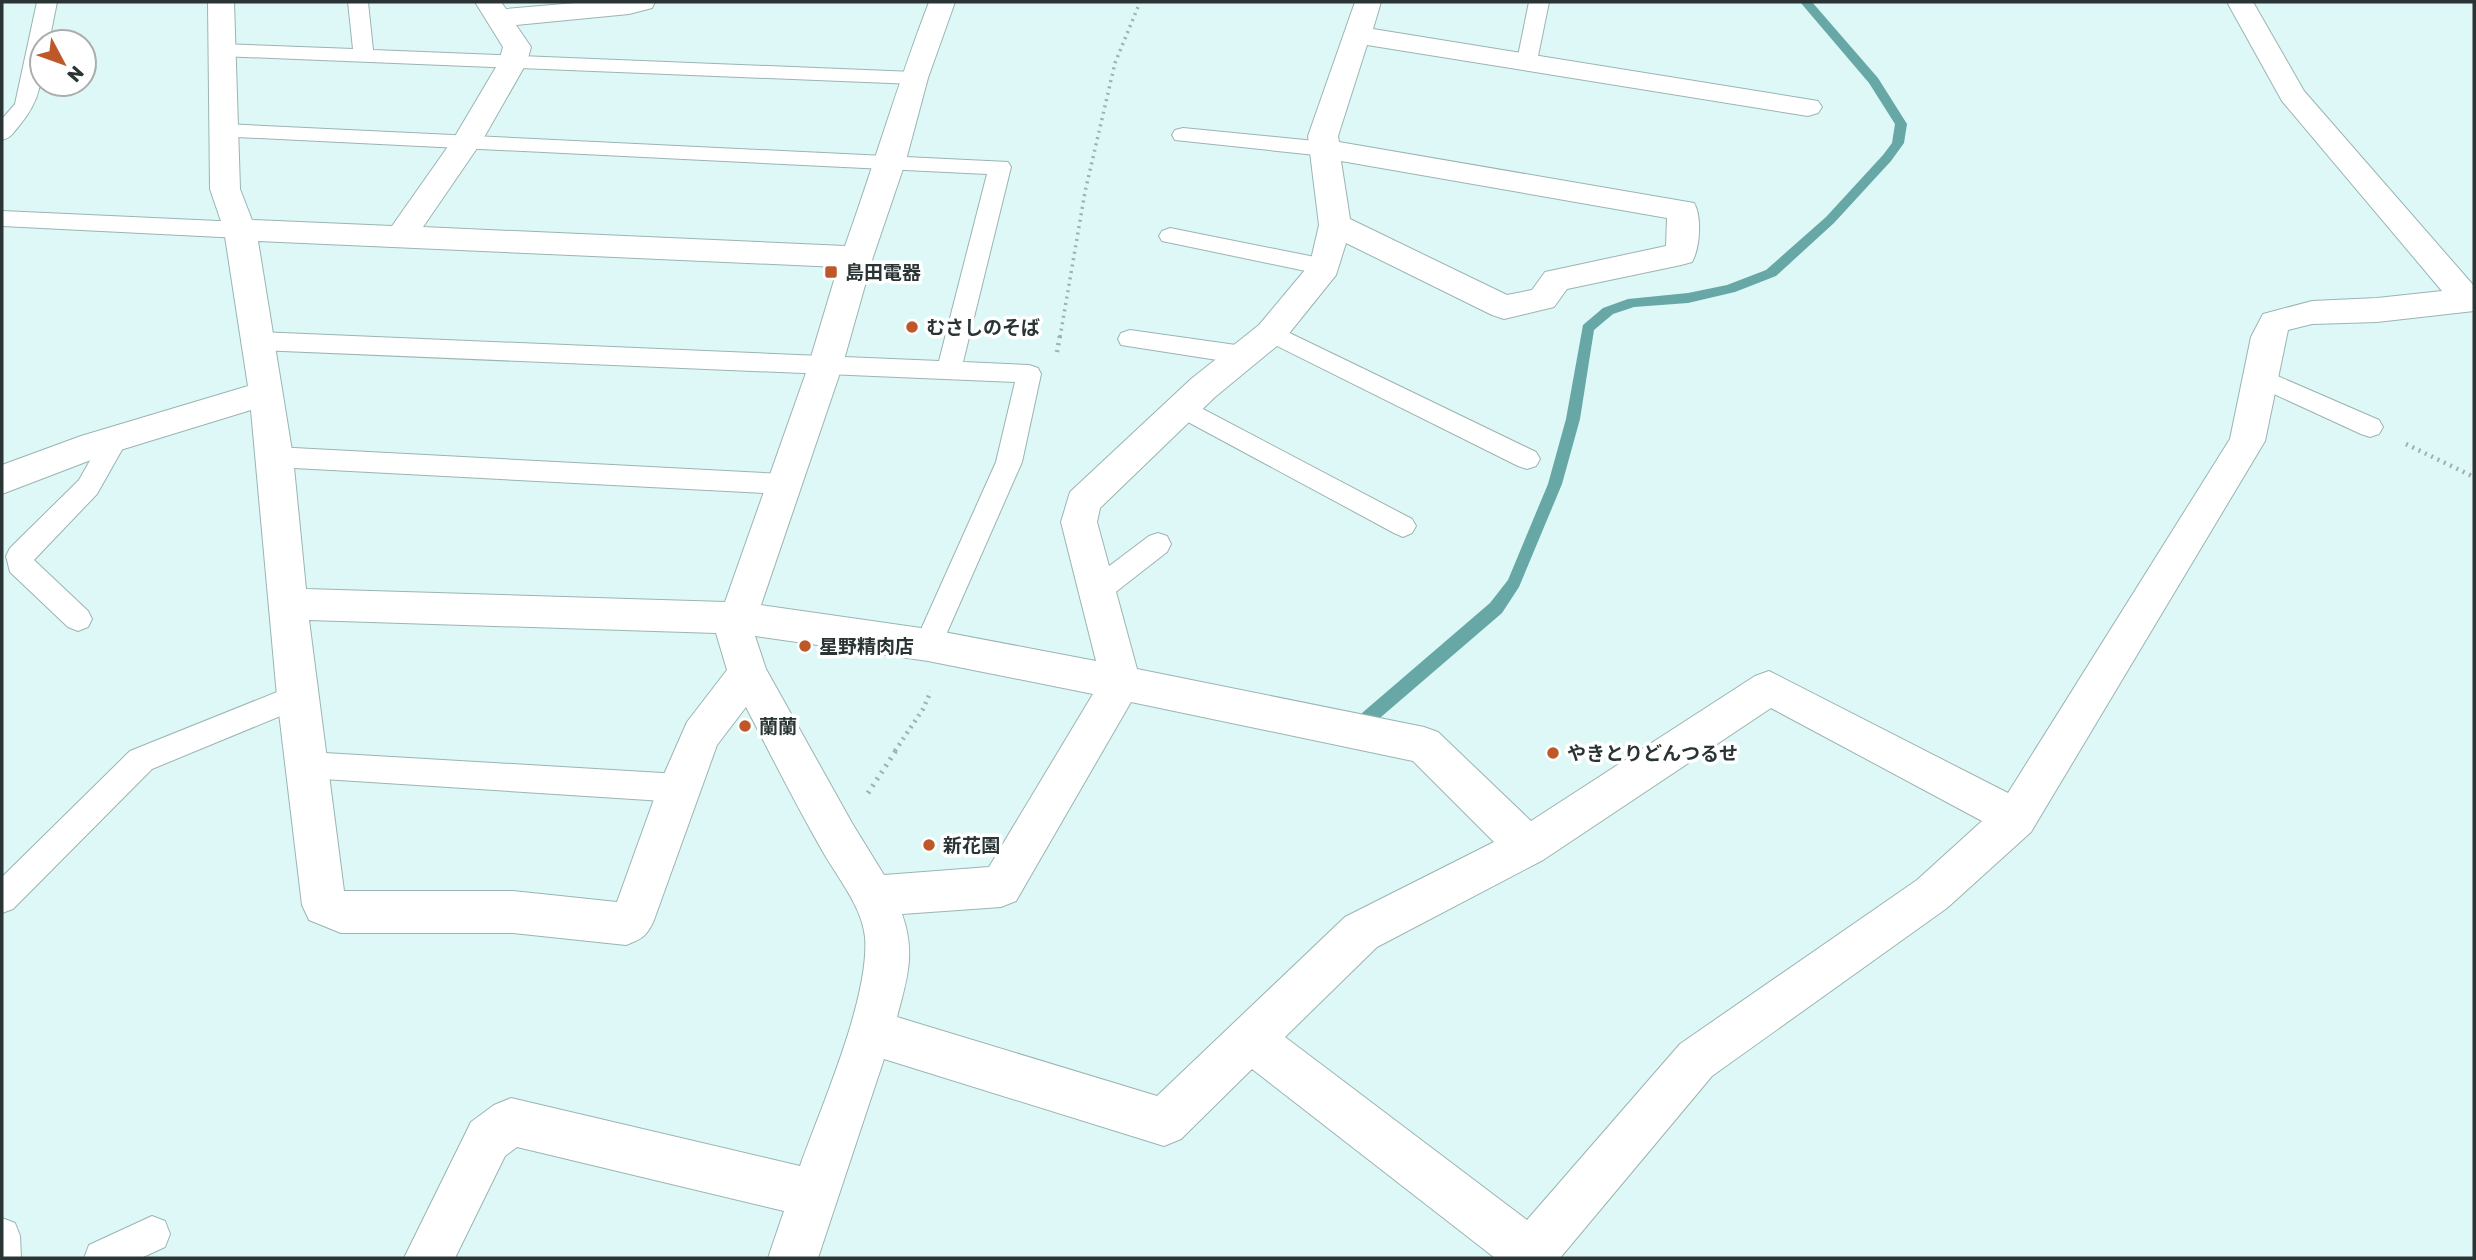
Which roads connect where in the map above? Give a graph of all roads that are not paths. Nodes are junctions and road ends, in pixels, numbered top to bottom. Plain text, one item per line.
1 (47, 2) edge
2 (221, 2) edge
3 (358, 2) edge
4 (642, 2) edge
5 (942, 2) edge
6 (1368, 2) edge
7 (1539, 2) edge
8 (2240, 2) edge
9 (494, 10) edge
10 (1357, 35) junction
11 (220, 50) junction
12 (364, 56) junction
13 (1527, 61) junction
14 (513, 62) junction
15 (914, 78) junction
16 (25, 105) junction
17 (1808, 107) dead end
18 (2, 110) edge
19 (225, 131) junction
20 (2, 133) edge
21 (1183, 135) dead end
22 (467, 141) junction
23 (1325, 149) junction
24 (891, 160) junction
25 (2, 218) edge
26 (1335, 225) junction
27 (240, 230) junction
28 (1170, 236) dead end
29 (400, 238) junction
30 (857, 257) junction
31 (1325, 267) junction
32 (2471, 300) edge
33 (1271, 333) junction
34 (1130, 339) dead end
35 (259, 341) junction
36 (1243, 355) junction
37 (825, 367) junction
38 (948, 372) junction
39 (2259, 377) junction
40 (266, 393) junction
41 (1184, 408) junction
42 (2370, 427) road end
43 (115, 439) junction
44 (275, 457) junction
45 (1527, 459) dead end
46 (2, 480) edge
47 (783, 484) junction
48 (1403, 526) dead end
49 (1157, 544) dead end
50 (1098, 590) junction
51 (289, 604) junction
52 (738, 618) junction
53 (78, 619) dead end
54 (928, 645) junction
55 (748, 673) junction
56 (1121, 683) junction
57 (298, 696) junction
58 (308, 765) junction
59 (679, 788) junction
60 (2016, 818) junction
61 (1528, 846) junction
62 (873, 896) junction
63 (2, 898) edge
64 (870, 1032) junction
65 (1250, 1039) junction
66 (815, 1194) junction
67 (152, 1234) dead end
68 (2, 1237) edge
69 (1529, 1256) edge
70 (3, 1258) edge
71 (102, 1258) edge
72 (429, 1258) edge
73 (793, 1258) edge

1 - 16 lane
2 - 11 street
3 - 12 lane
4 - 9 street
5 - 15 street
6 - 10 street
7 - 13 lane
8 - 32 street
9 - 14 street
10 - 13 street
10 - 23 street
11 - 12 lane
11 - 19 street
12 - 14 lane
13 - 17 street
14 - 15 lane
14 - 22 street
15 - 24 street
16 - 18 lane
16 - 20 lane
19 - 22 lane
19 - 27 street
21 - 23 lane
22 - 24 lane
22 - 29 street
23 - 26 street
23 - 26 street
24 - 30 street
24 - 38 lane
25 - 27 lane
26 - 31 street
27 - 29 street
27 - 35 street
28 - 31 lane
29 - 30 street
30 - 37 street
31 - 33 street
32 - 39 street
33 - 36 street
33 - 45 lane
34 - 36 lane
35 - 37 lane
35 - 40 street
36 - 41 street
37 - 38 lane
37 - 47 street
38 - 54 lane
39 - 42 lane
39 - 60 street
40 - 43 street
40 - 44 street
41 - 48 lane
41 - 50 street
43 - 46 street
43 - 53 lane
44 - 47 lane
44 - 51 street
47 - 52 street
49 - 50 lane
50 - 56 street
51 - 52 street
51 - 57 street
52 - 54 street
52 - 55 street
54 - 56 street
55 - 59 street
55 - 62 street
56 - 61 street
56 - 62 street
57 - 58 street
57 - 63 lane
58 - 59 lane
58 - 59 street
60 - 61 street
60 - 69 street
61 - 65 street
62 - 64 street
64 - 65 street
64 - 66 street
65 - 69 street
66 - 72 street
66 - 73 street
67 - 71 lane
68 - 70 lane

